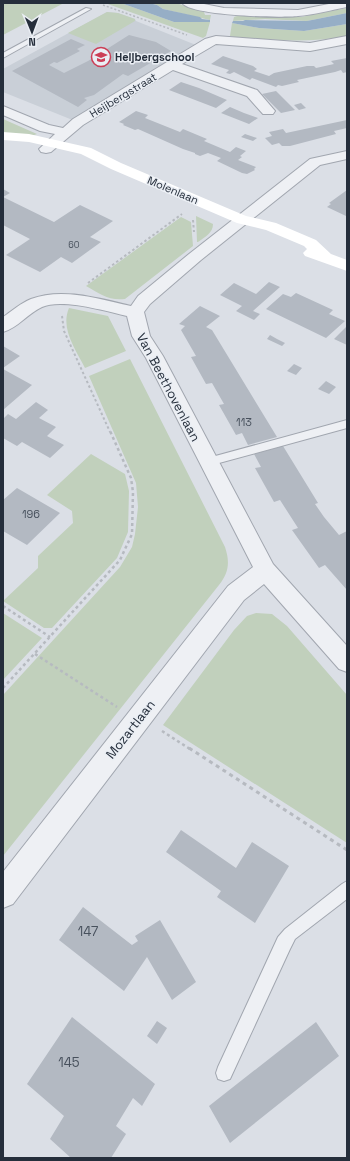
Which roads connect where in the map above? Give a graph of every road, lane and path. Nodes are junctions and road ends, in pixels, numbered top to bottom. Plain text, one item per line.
1 (100, 3) edge
2 (188, 3) edge
3 (347, 4) edge
4 (88, 8) dead end
5 (218, 27) junction
6 (347, 40) edge
7 (3, 56) edge
8 (172, 65) junction
9 (3, 110) edge
10 (268, 112) dead end
11 (64, 132) junction
12 (3, 136) edge
13 (3, 144) edge
14 (49, 146) junction
15 (347, 155) edge
16 (187, 210) dead end
17 (242, 220) junction
18 (347, 266) edge
19 (70, 299) junction
20 (135, 312) junction
21 (3, 326) edge
22 (347, 424) edge
23 (208, 462) junction
24 (266, 570) junction
25 (3, 606) edge
26 (50, 636) junction
27 (35, 654) junction
28 (347, 662) edge
29 (3, 688) edge
30 (139, 717) junction
31 (347, 850) edge
32 (347, 890) edge
33 (3, 894) edge
34 (224, 1074) dead end

1 - 5 path
2 - 5 street
3 - 5 street
4 - 7 lane
5 - 6 street
5 - 8 street
8 - 10 street, Heijbergstraat
8 - 11 street, Heijbergstraat
9 - 11 street
11 - 14 street, Heijbergstraat
12 - 14 main road, Molenlaan
13 - 14 main road, Molenlaan
14 - 17 main road, Molenlaan
15 - 17 street
16 - 19 path
17 - 18 main road, Molenlaan
17 - 20 street
19 - 20 street
19 - 21 street
19 - 26 path
20 - 23 street, Van Beethovenlaan
22 - 23 lane
23 - 24 street, Van Beethovenlaan
24 - 28 street, Van Beethovenlaan
24 - 30 street, Mozartlaan
25 - 26 path
26 - 27 path
27 - 29 path
27 - 30 path
30 - 31 path
30 - 33 street, Mozartlaan
32 - 34 lane

